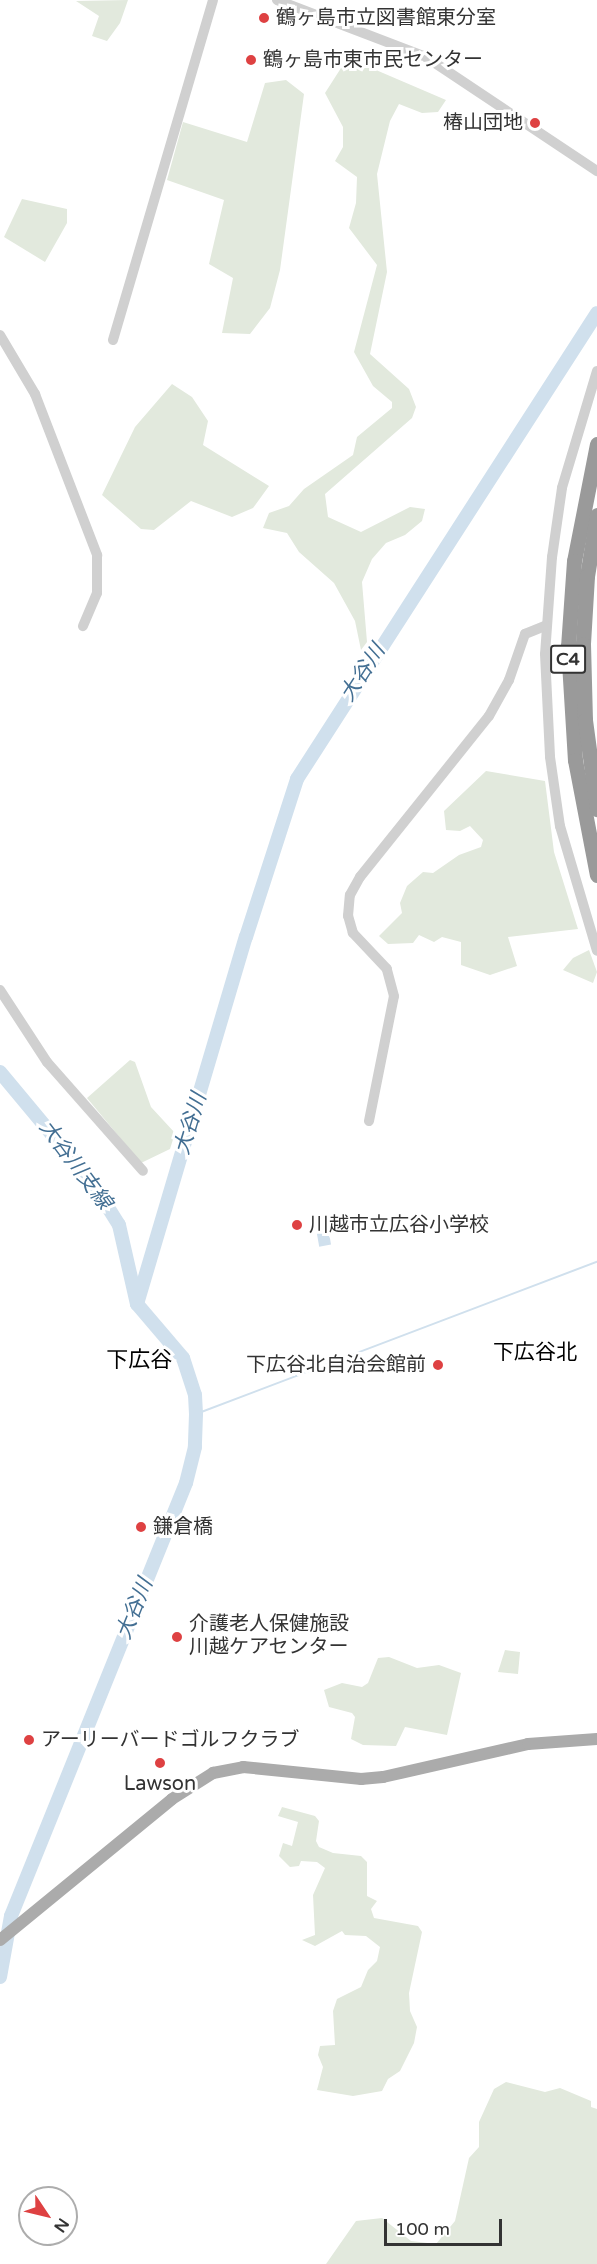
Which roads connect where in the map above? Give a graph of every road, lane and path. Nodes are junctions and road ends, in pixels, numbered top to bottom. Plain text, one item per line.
1 (213, 0) edge
2 (277, 0) edge
3 (597, 171) edge
4 (0, 335) edge
5 (113, 340) dead end
6 (597, 372) edge
7 (597, 444) edge
8 (597, 515) edge
9 (83, 626) dead end
10 (545, 626) junction
11 (597, 809) edge
12 (597, 875) edge
13 (597, 951) edge
14 (0, 990) edge
15 (369, 1121) dead end
16 (143, 1171) dead end
17 (597, 1739) edge
18 (0, 1940) edge

1 - 5 street
2 - 3 street
4 - 9 street
6 - 10 street
7 - 12 highway, C4
8 - 11 highway, C4
10 - 13 street
10 - 15 street
14 - 16 street
17 - 18 main road

